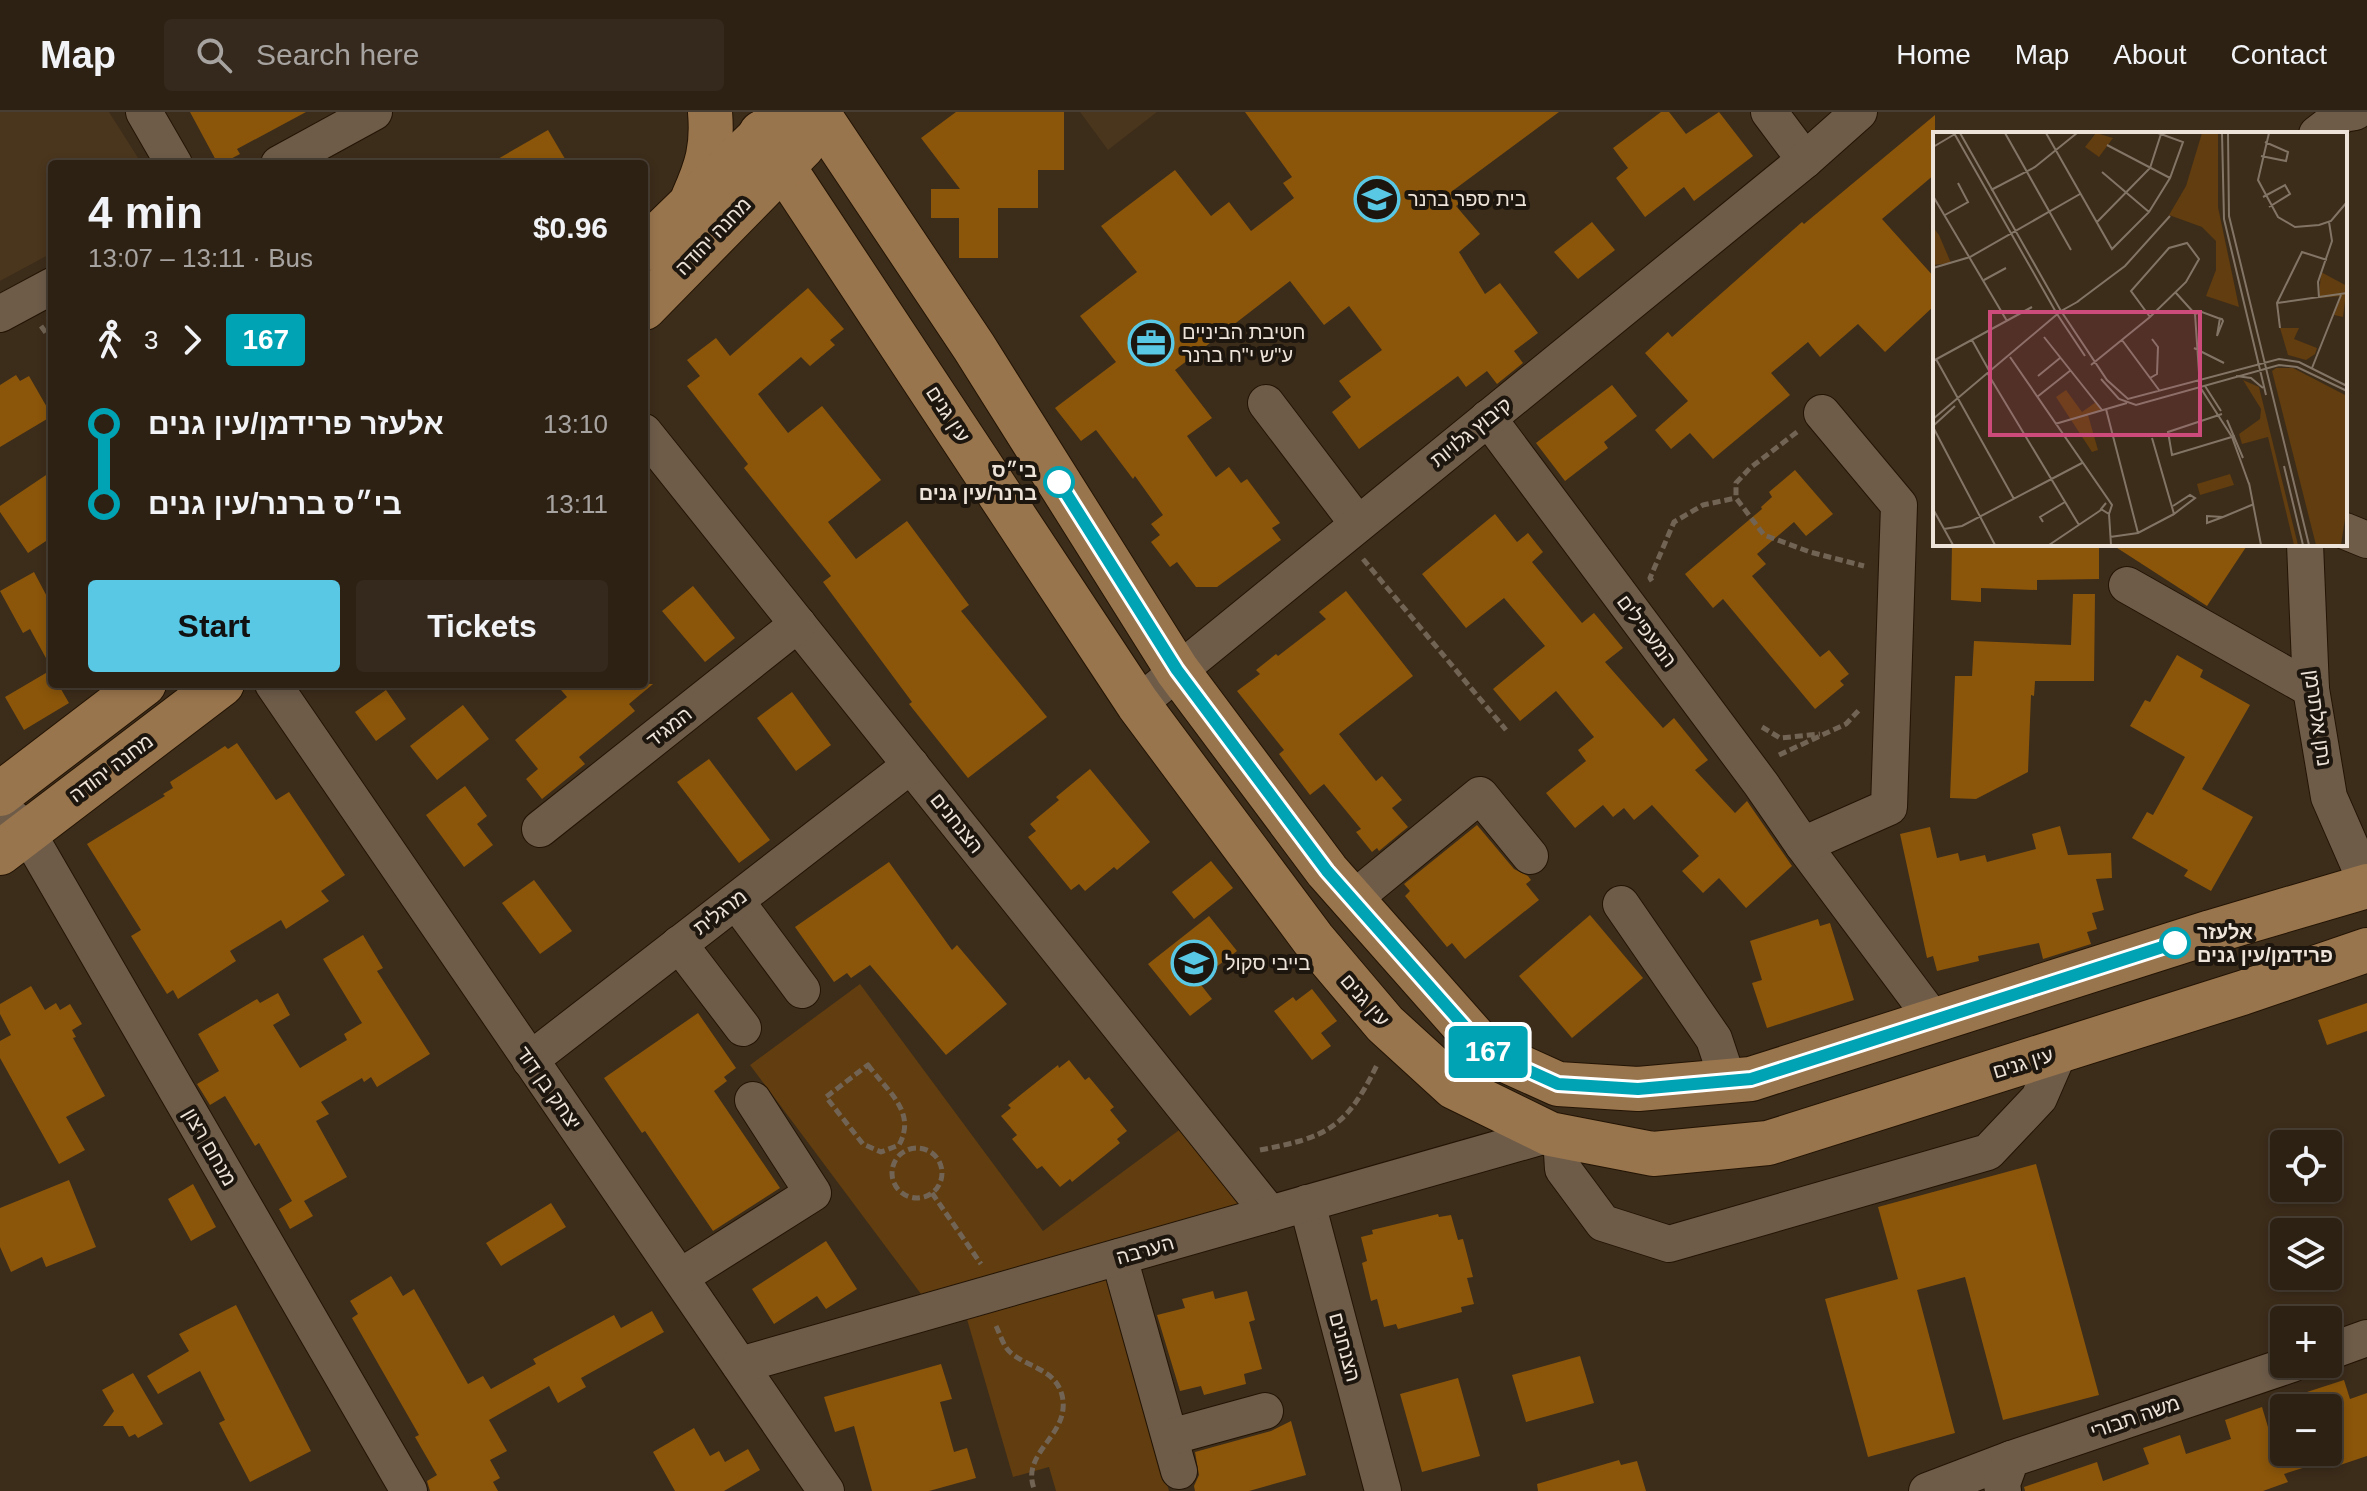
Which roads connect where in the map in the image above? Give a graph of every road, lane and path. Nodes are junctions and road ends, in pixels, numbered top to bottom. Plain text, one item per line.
1 (144, 112) edge
2 (374, 112) edge
3 (710, 112) edge
4 (1769, 112) edge
5 (1859, 112) edge
6 (2307, 112) edge
7 (2355, 112) edge
8 (795, 125) edge
9 (2316, 132) edge
10 (2320, 132) edge
11 (172, 160) edge
12 (286, 160) edge
13 (1805, 160) junction
14 (689, 205) junction
15 (648, 245) edge
16 (48, 288) edge
17 (648, 303) edge
18 (0, 314) edge
19 (1266, 403) dead end
20 (1822, 413) joint
21 (1488, 418) junction
22 (648, 437) edge
23 (1736, 498) junction
24 (1351, 530) junction
25 (2347, 532) edge
26 (2367, 540) edge
27 (2305, 546) edge
28 (1872, 579) dead end
29 (2127, 585) dead end
30 (1659, 591) dead end
31 (798, 624) junction
32 (1177, 670) junction
33 (140, 688) edge
34 (215, 688) edge
35 (276, 688) edge
36 (2311, 689) junction
37 (1866, 702) dead end
38 (1138, 704) junction
39 (1761, 726) dead end
40 (1506, 730) dead end
41 (1825, 733) junction
42 (911, 765) junction
43 (1749, 768) junction
44 (12, 812) edge
45 (540, 829) dead end
46 (1803, 845) junction
47 (1530, 856) dead end
48 (2367, 885) edge
49 (1352, 900) junction
50 (736, 901) junction
51 (1621, 904) dead end
52 (679, 944) junction
53 (2367, 950) edge
54 (802, 990) dead end
55 (1933, 1019) junction
56 (1385, 1024) junction
57 (743, 1028) dead end
58 (2059, 1052) junction
59 (530, 1060) junction
60 (1728, 1081) junction
61 (753, 1100) dead end
62 (1556, 1136) junction
63 (899, 1145) junction
64 (903, 1153) junction
65 (1224, 1156) junction
66 (932, 1193) junction
67 (1307, 1203) junction
68 (1270, 1214) junction
69 (1119, 1257) junction
70 (680, 1277) junction
71 (997, 1308) junction
72 (2367, 1338) edge
73 (2342, 1347) edge
74 (740, 1365) junction
75 (2270, 1373) edge
76 (1265, 1411) dead end
77 (2007, 1475) edge
78 (1372, 1488) edge
79 (409, 1491) edge
80 (826, 1491) edge
81 (1035, 1491) edge
82 (1927, 1491) edge

1 - 11 street
2 - 12 street
3 - 14 main road
4 - 13 street
5 - 13 street, קיבוץ גלויות
6 - 9 street
7 - 10 street
8 - 14 main road, מחנה יהודה
8 - 17 main road, מחנה יהודה
8 - 32 main road
8 - 38 main road, עין גנים
13 - 21 street, קיבוץ גלויות
14 - 15 main road, מחנה יהודה
16 - 18 street
19 - 24 street
20 - 23 path
20 - 46 street
21 - 24 street, קיבוץ גלויות
21 - 43 street, המעפילים
22 - 31 street, הצנחנים
23 - 28 path
23 - 30 path
24 - 32 street, קיבוץ גלויות
24 - 40 path
25 - 26 street
27 - 36 street, נתן אלתרמן
29 - 36 street
31 - 42 street, הצנחנים
31 - 45 street, המגיד
32 - 38 street, קיבוץ גלויות
32 - 49 main road
33 - 44 main road
34 - 44 main road, מחנה יהודה
35 - 59 street, יצחק בן דוד
36 - 48 street, נתן אלתרמן
37 - 41 path
38 - 56 main road, עין גנים
39 - 41 path
41 - 43 path
42 - 50 street, מרגלית
42 - 65 street, הצנחנים
43 - 46 street, המעפילים
44 - 79 street, מנחם רצון
46 - 55 street, המעפילים
47 - 49 street
48 - 55 main road
49 - 60 main road
50 - 52 street, מרגלית
50 - 54 street
51 - 60 street
52 - 57 street
52 - 59 street, מרגלית
53 - 58 main road, עין גנים
55 - 60 main road
56 - 62 main road, עין גנים
56 - 65 path
58 - 62 main road, עין גנים
58 - 62 street
59 - 70 street, יצחק בן דוד
61 - 70 street
62 - 67 street, הערבה
63 - 63 path
63 - 64 path
64 - 66 path
64 - 66 path
65 - 68 street, הצנחנים
66 - 71 path
67 - 68 street, הערבה
67 - 78 street, הצנחנים
68 - 69 street, הערבה
69 - 71 street, הערבה
69 - 76 street
70 - 74 street, יצחק בן דוד
71 - 74 street, הערבה
71 - 81 path
72 - 73 street
74 - 80 street, יצחק בן דוד
75 - 77 street, משה תבורי
77 - 82 street, משה תבורי

